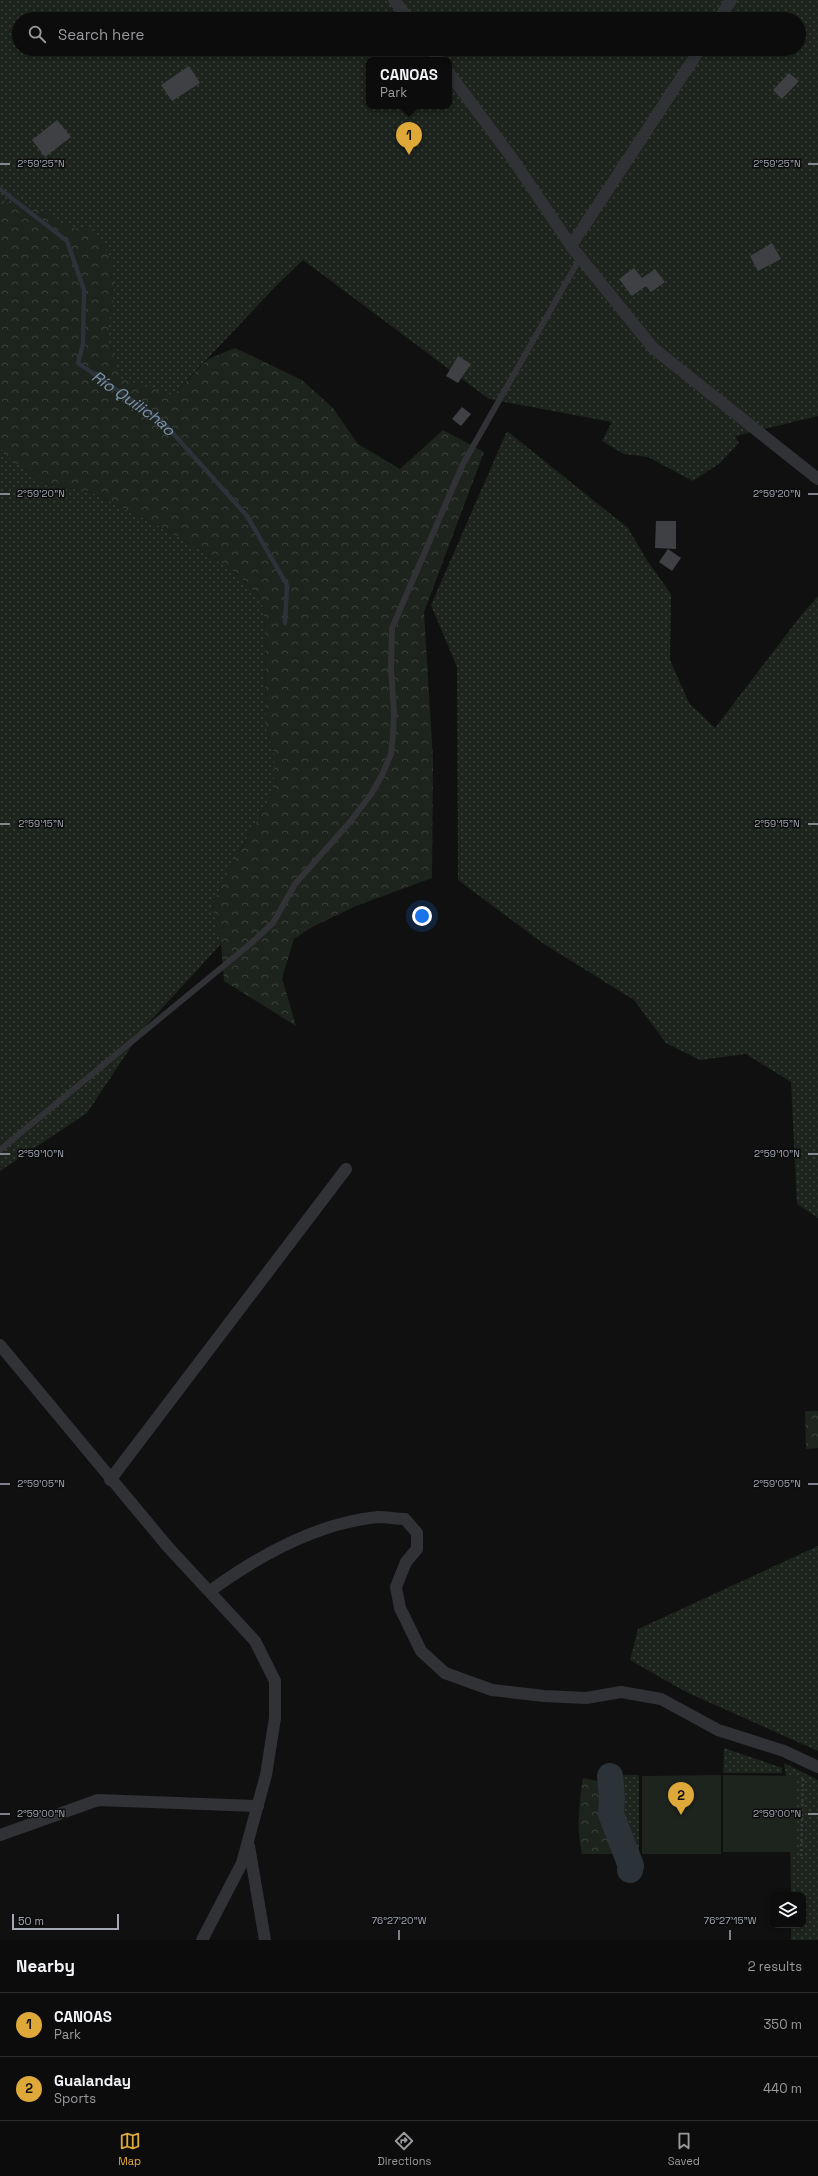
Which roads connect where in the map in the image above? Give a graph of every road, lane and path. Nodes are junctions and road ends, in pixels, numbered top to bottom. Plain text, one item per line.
1 (394, 0) edge
2 (731, 0) edge
3 (403, 12) edge
4 (723, 12) edge
5 (695, 56) edge
6 (452, 77) edge
7 (571, 246) junction
8 (580, 258) junction
9 (818, 479) edge
10 (0, 1150) edge
11 (346, 1170) dead end
12 (0, 1345) edge
13 (110, 1480) junction
14 (210, 1591) junction
15 (818, 1767) edge
16 (803, 1777) dead end
17 (258, 1806) junction
18 (0, 1835) edge
19 (248, 1841) junction
20 (801, 1856) dead end
21 (202, 1940) edge
22 (265, 1940) edge

1 - 3 street
2 - 4 street
5 - 7 street
6 - 7 street
7 - 8 street
8 - 9 street
8 - 10 lane
11 - 13 street
12 - 13 street
13 - 14 street
14 - 15 street
14 - 17 street
16 - 20 path
17 - 18 street
17 - 19 street
19 - 21 street
19 - 22 street

